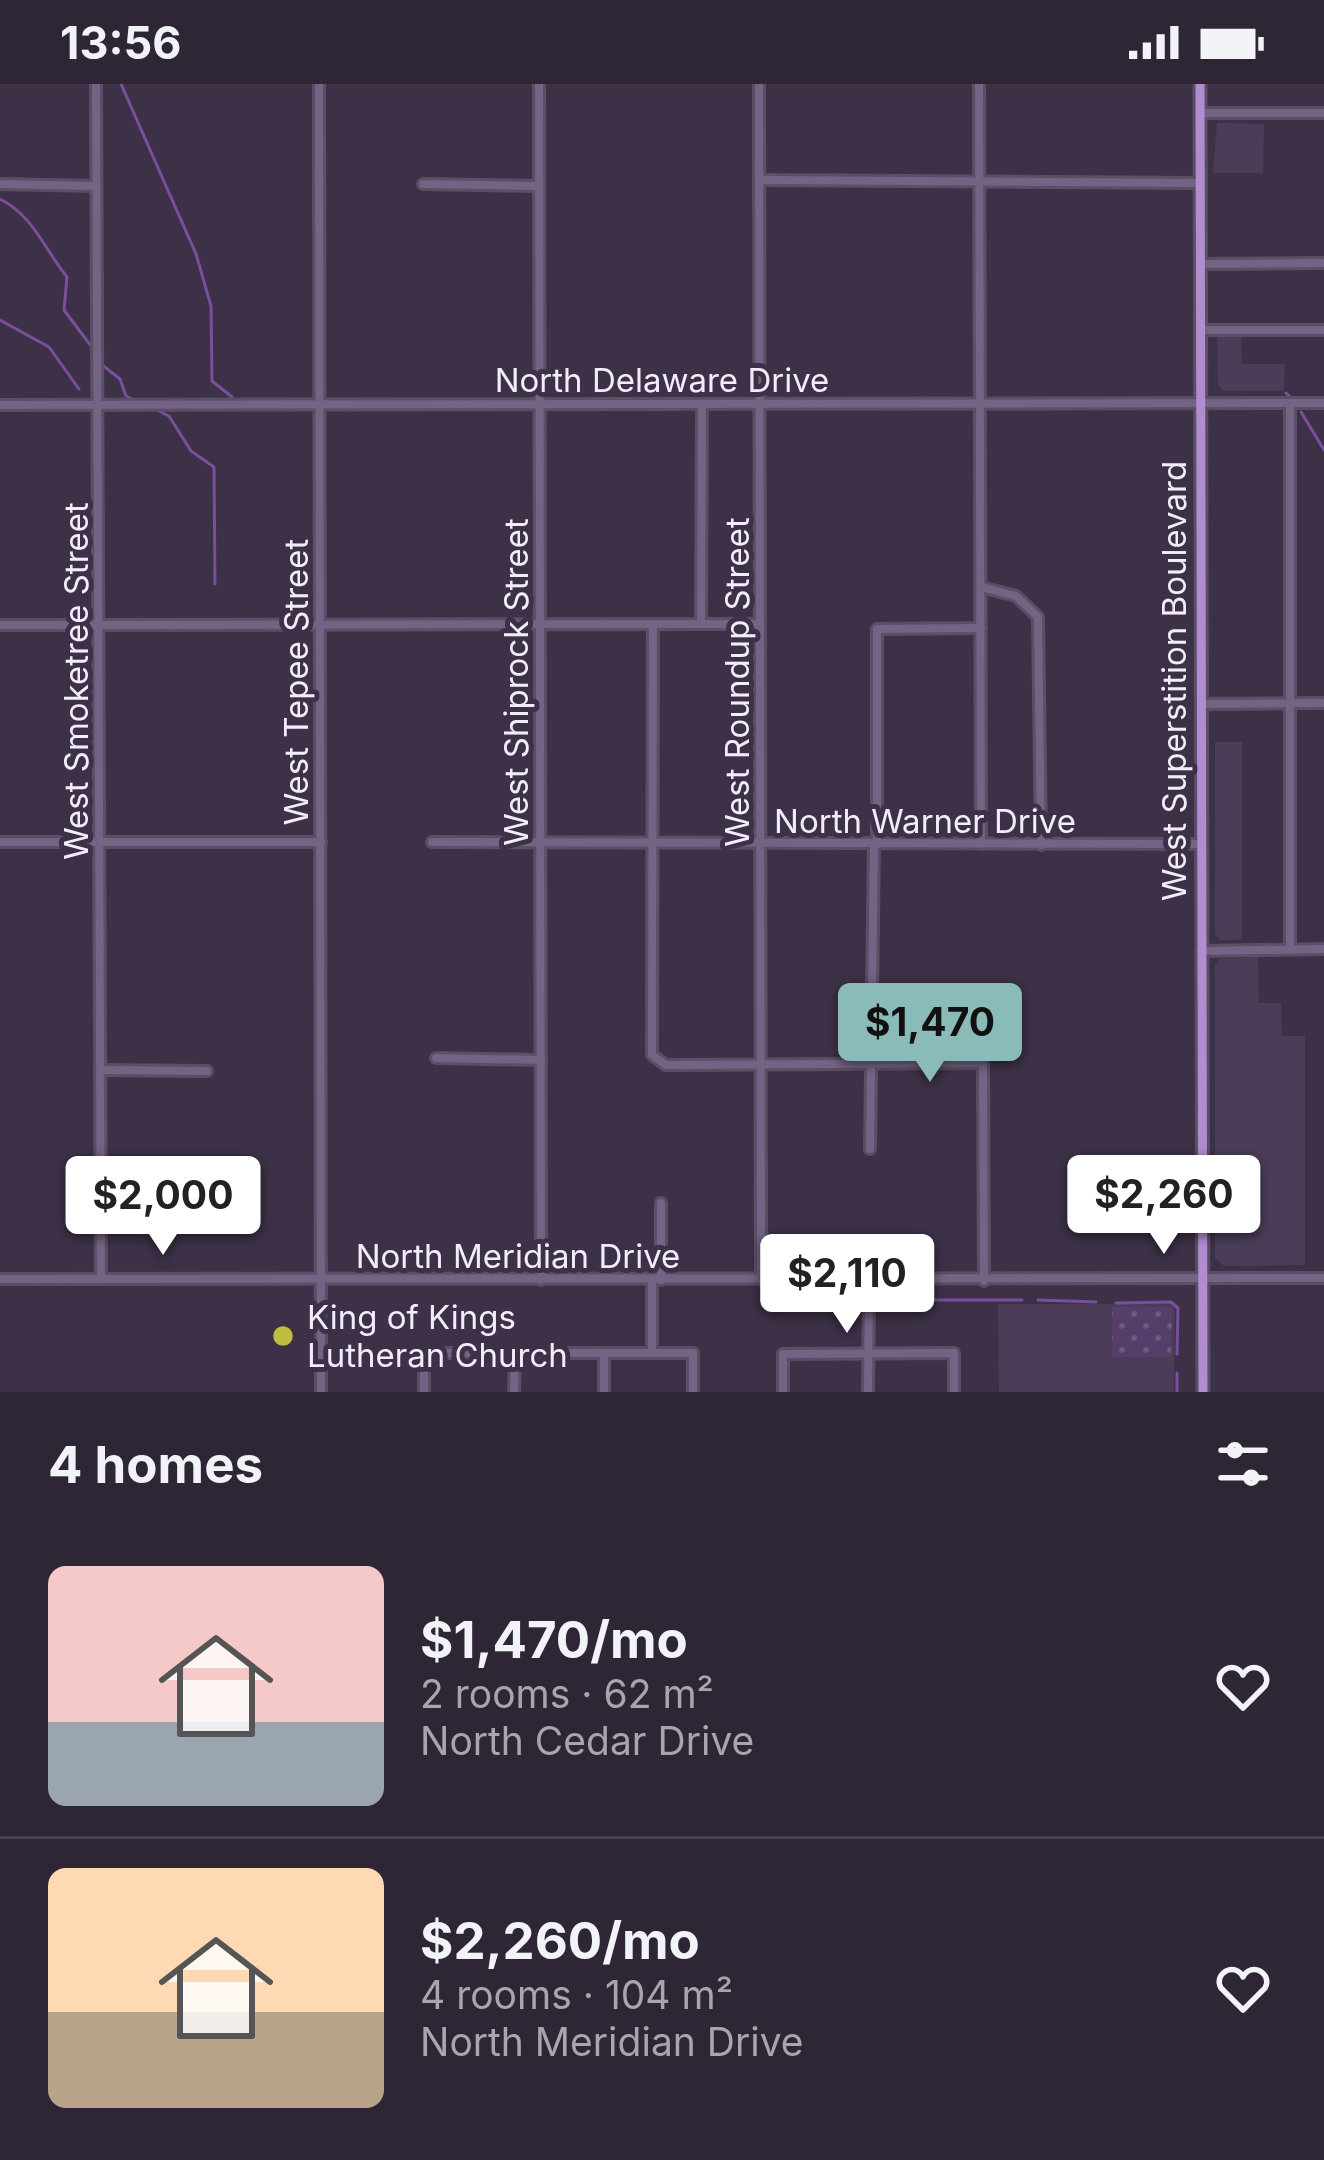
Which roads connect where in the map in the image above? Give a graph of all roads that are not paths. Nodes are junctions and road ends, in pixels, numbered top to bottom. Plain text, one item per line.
1 (96, 84) edge
2 (319, 84) edge
3 (539, 84) edge
4 (759, 84) edge
5 (979, 84) edge
6 (1200, 84) edge
7 (1200, 113) junction
8 (1324, 113) edge
9 (760, 180) junction
10 (979, 183) junction
11 (1200, 183) junction
12 (0, 184) edge
13 (423, 184) dead end
14 (94, 185) junction
15 (539, 186) junction
16 (1324, 263) edge
17 (1201, 264) junction
18 (1201, 330) junction
19 (1324, 330) edge
20 (1290, 403) junction
21 (1324, 403) edge
22 (540, 404) junction
23 (702, 404) junction
24 (760, 404) junction
25 (980, 404) junction
26 (1201, 404) junction
27 (0, 405) edge
28 (98, 405) junction
29 (319, 405) junction
30 (981, 587) junction
31 (540, 624) junction
32 (761, 624) junction
33 (0, 625) edge
34 (653, 625) junction
35 (701, 625) junction
36 (100, 627) junction
37 (320, 627) junction
38 (980, 628) junction
39 (1290, 703) junction
40 (1324, 703) edge
41 (1202, 704) junction
42 (0, 842) edge
43 (100, 842) junction
44 (321, 842) junction
45 (432, 842) dead end
46 (540, 844) junction
47 (652, 844) junction
48 (761, 844) junction
49 (876, 844) junction
50 (981, 844) junction
51 (1202, 844) junction
52 (1041, 845) junction
53 (1290, 949) junction
54 (1324, 949) edge
55 (1202, 951) junction
56 (436, 1058) dead end
57 (541, 1060) junction
58 (872, 1065) junction
59 (761, 1066) junction
60 (101, 1070) junction
61 (207, 1071) dead end
62 (870, 1149) dead end
63 (662, 1203) dead end
64 (1324, 1278) edge
65 (0, 1279) edge
66 (101, 1279) junction
67 (1202, 1279) junction
68 (321, 1280) junction
69 (541, 1280) junction
70 (656, 1280) junction
71 (761, 1280) junction
72 (868, 1280) junction
73 (984, 1280) junction
74 (652, 1352) junction
75 (514, 1353) junction
76 (604, 1353) junction
77 (868, 1353) junction
78 (321, 1392) edge
79 (424, 1392) edge
80 (514, 1392) edge
81 (604, 1392) edge
82 (693, 1392) edge
83 (783, 1392) edge
84 (868, 1392) edge
85 (954, 1392) edge
86 (1203, 1392) edge

1 - 14 street, West Smoketree Street
2 - 29 street, West Tepee Street
3 - 15 street, West Shiprock Street
4 - 9 street, West Roundup Street
5 - 10 street
6 - 7 main road, West Superstition Boulevard
7 - 8 street
7 - 11 main road, West Superstition Boulevard
9 - 10 street
9 - 24 street, West Roundup Street
10 - 11 street
10 - 25 street
11 - 17 main road, West Superstition Boulevard
12 - 14 street
13 - 15 street
14 - 28 street, West Smoketree Street
15 - 22 street, West Shiprock Street
16 - 17 street
17 - 18 main road, West Superstition Boulevard
18 - 19 street
18 - 26 main road, West Superstition Boulevard
20 - 21 street, North Delaware Drive
20 - 26 street, North Delaware Drive
20 - 39 street
22 - 23 street, North Delaware Drive
22 - 29 street, North Delaware Drive
22 - 31 street, West Shiprock Street
23 - 24 street, North Delaware Drive
23 - 35 street
24 - 25 street, North Delaware Drive
24 - 32 street, West Roundup Street
25 - 26 street, North Delaware Drive
25 - 30 street
26 - 41 main road, West Superstition Boulevard
27 - 28 street, North Delaware Drive
28 - 29 street, North Delaware Drive
28 - 36 street, West Smoketree Street
29 - 37 street, West Tepee Street
30 - 38 street
30 - 52 street
31 - 34 street
31 - 37 street
31 - 46 street, West Shiprock Street
32 - 35 street
32 - 48 street, West Roundup Street
33 - 36 street
34 - 35 street
34 - 47 street
36 - 37 street
36 - 43 street, West Smoketree Street
37 - 44 street, West Tepee Street
38 - 49 street
38 - 50 street
39 - 40 street
39 - 41 street
39 - 53 street
41 - 51 main road, West Superstition Boulevard
42 - 43 street
43 - 44 street
43 - 60 street, West Smoketree Street
44 - 68 street, West Tepee Street
45 - 46 street, North Warner Drive
46 - 47 street, North Warner Drive
46 - 57 street, West Shiprock Street
47 - 48 street, North Warner Drive
47 - 59 street
48 - 49 street, North Warner Drive
48 - 59 street, West Roundup Street
49 - 50 street, North Warner Drive
49 - 58 street
50 - 52 street, North Warner Drive
51 - 52 street, North Warner Drive
51 - 55 main road, West Superstition Boulevard
53 - 54 street
53 - 55 street
55 - 67 main road, West Superstition Boulevard
56 - 57 street
57 - 69 street, West Shiprock Street
58 - 59 street
58 - 62 street
58 - 73 street
59 - 71 street, West Roundup Street
60 - 61 street
60 - 66 street, West Smoketree Street
63 - 70 street
64 - 67 street, North Meridian Drive
65 - 66 street, North Meridian Drive
66 - 68 street, North Meridian Drive
67 - 73 street, North Meridian Drive
67 - 86 main road, West Superstition Boulevard
68 - 69 street, North Meridian Drive
68 - 78 street, West Tepee Street
69 - 70 street, North Meridian Drive
70 - 71 street, North Meridian Drive
70 - 74 street
71 - 72 street, North Meridian Drive
72 - 73 street, North Meridian Drive
72 - 77 street
74 - 76 street
74 - 82 street
75 - 76 street
75 - 79 street
75 - 80 street
76 - 81 street
77 - 83 street
77 - 84 street
77 - 85 street

